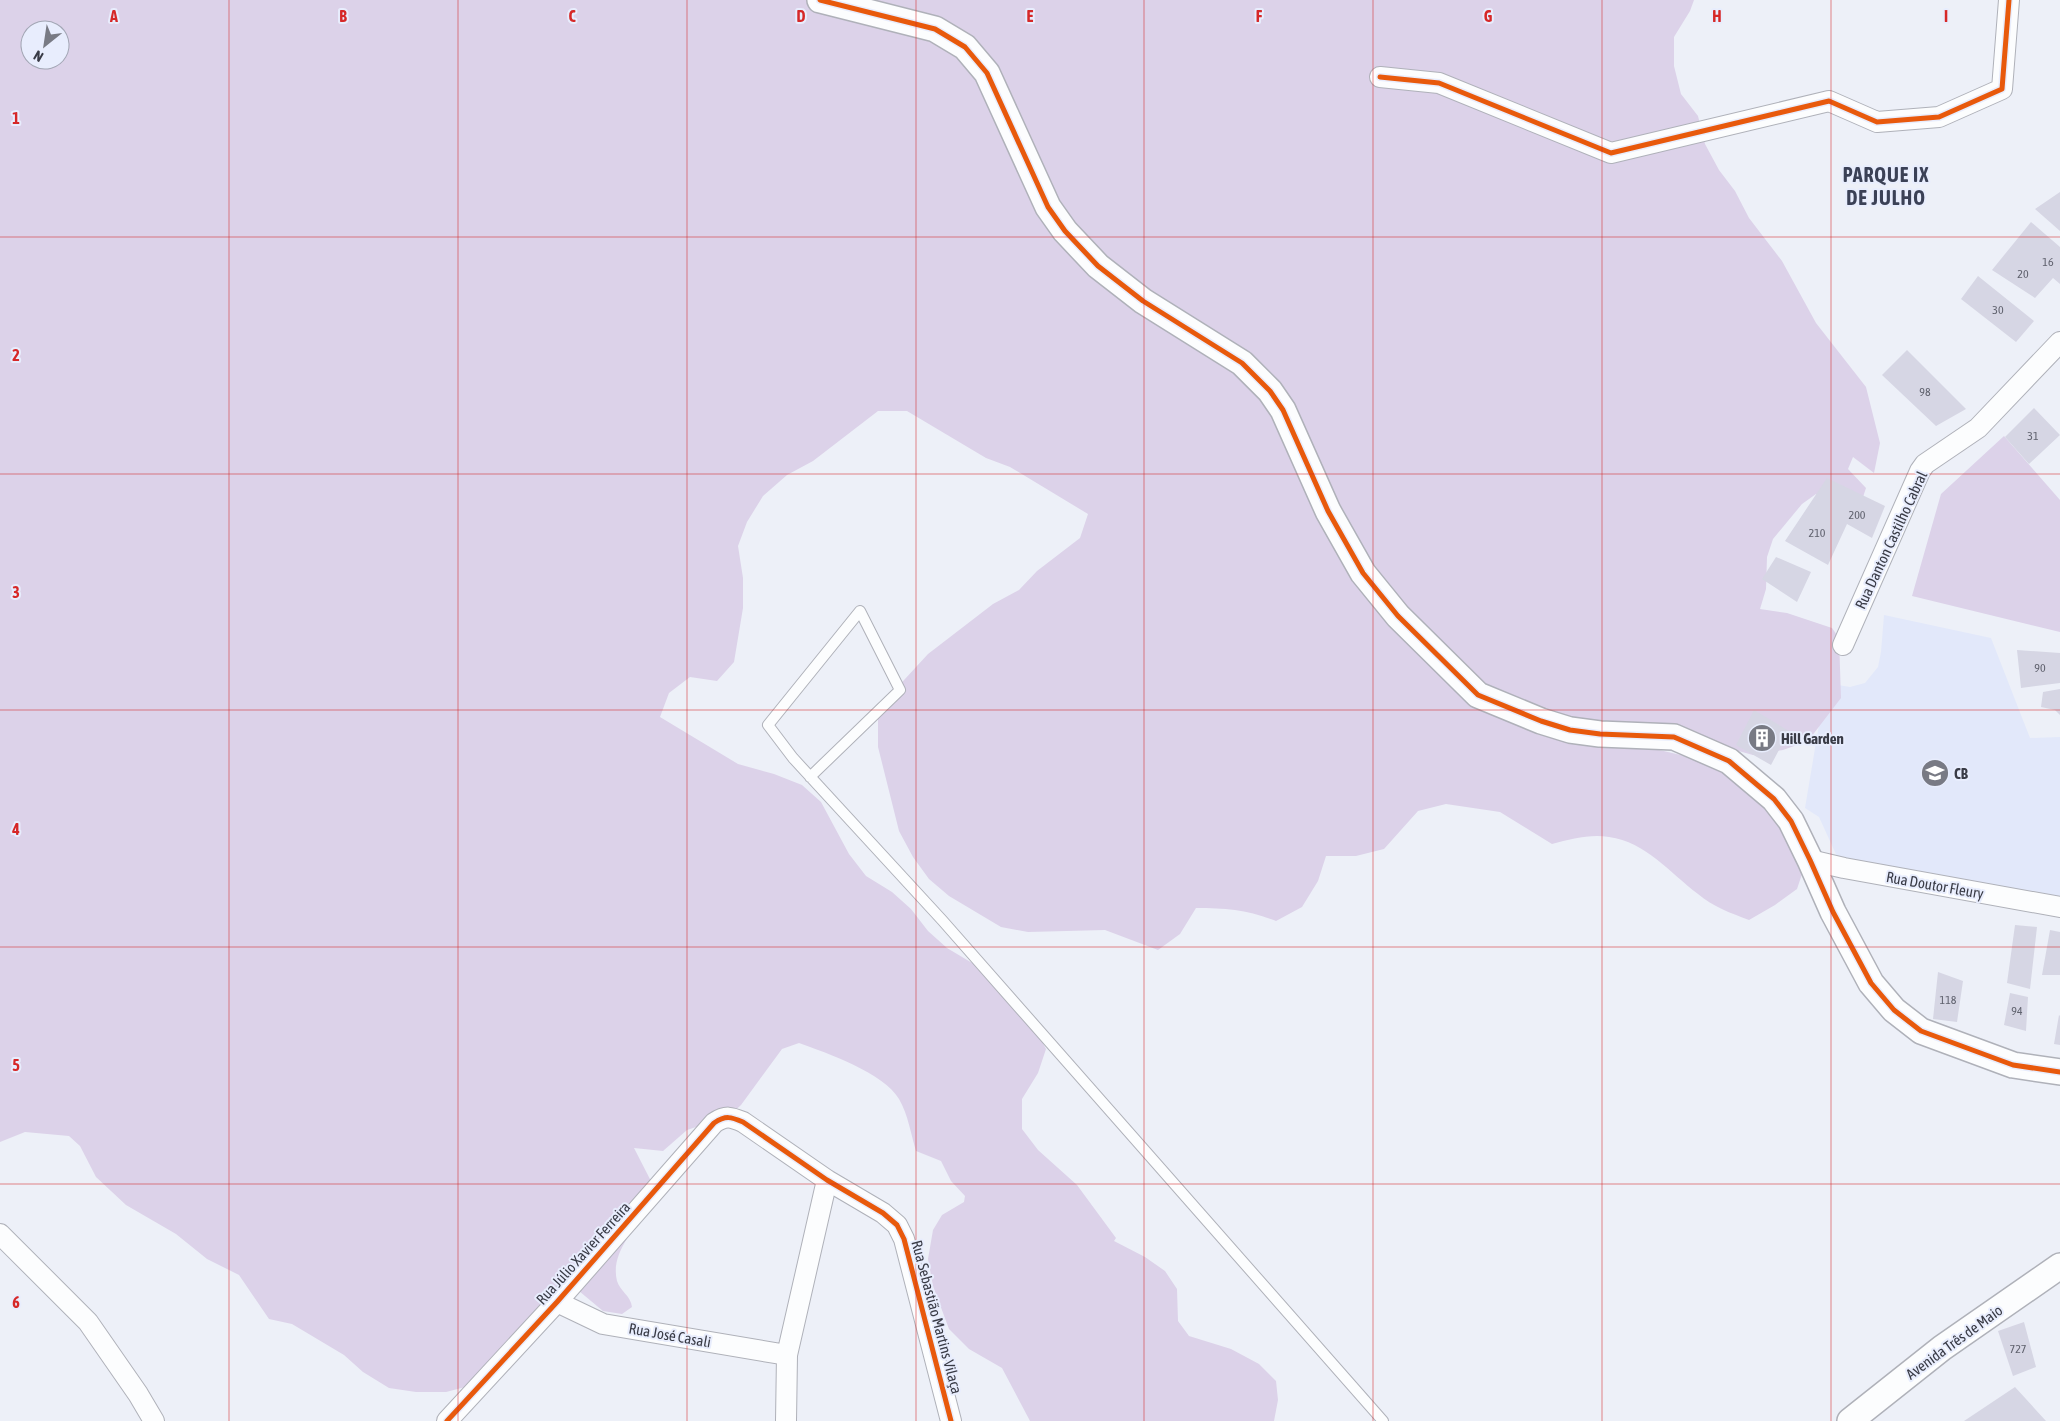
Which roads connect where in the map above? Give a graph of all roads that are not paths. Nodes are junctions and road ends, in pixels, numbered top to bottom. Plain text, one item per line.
1 (820, 0) edge
2 (2009, 0) edge
3 (1380, 76) dead end
4 (2060, 342) edge
5 (1843, 645) dead end
6 (810, 777) junction
7 (1810, 860) junction
8 (2060, 908) edge
9 (2060, 1072) edge
10 (744, 1122) joint
11 (827, 1180) junction
12 (0, 1234) edge
13 (2060, 1266) edge
14 (556, 1302) junction
15 (787, 1355) junction
16 (154, 1421) edge
17 (447, 1421) edge
18 (786, 1421) edge
19 (950, 1421) edge
20 (1383, 1421) edge
21 (1850, 1421) edge

1 - 7 street
2 - 3 street
4 - 5 street, Rua Danton Castilho Cabral
6 - 6 lane
6 - 20 lane
7 - 8 street, Rua Doutor Fleury
7 - 9 street
10 - 11 street, Rua Sebastião Martins Vilaça
10 - 14 street, Rua Júlio Xavier Ferreira
11 - 15 street
11 - 19 street, Rua Sebastião Martins Vilaça
12 - 16 street
13 - 21 street, Avenida Três de Maio
14 - 15 street, Rua José Casali
14 - 17 street, Rua Júlio Xavier Ferreira
15 - 18 street

